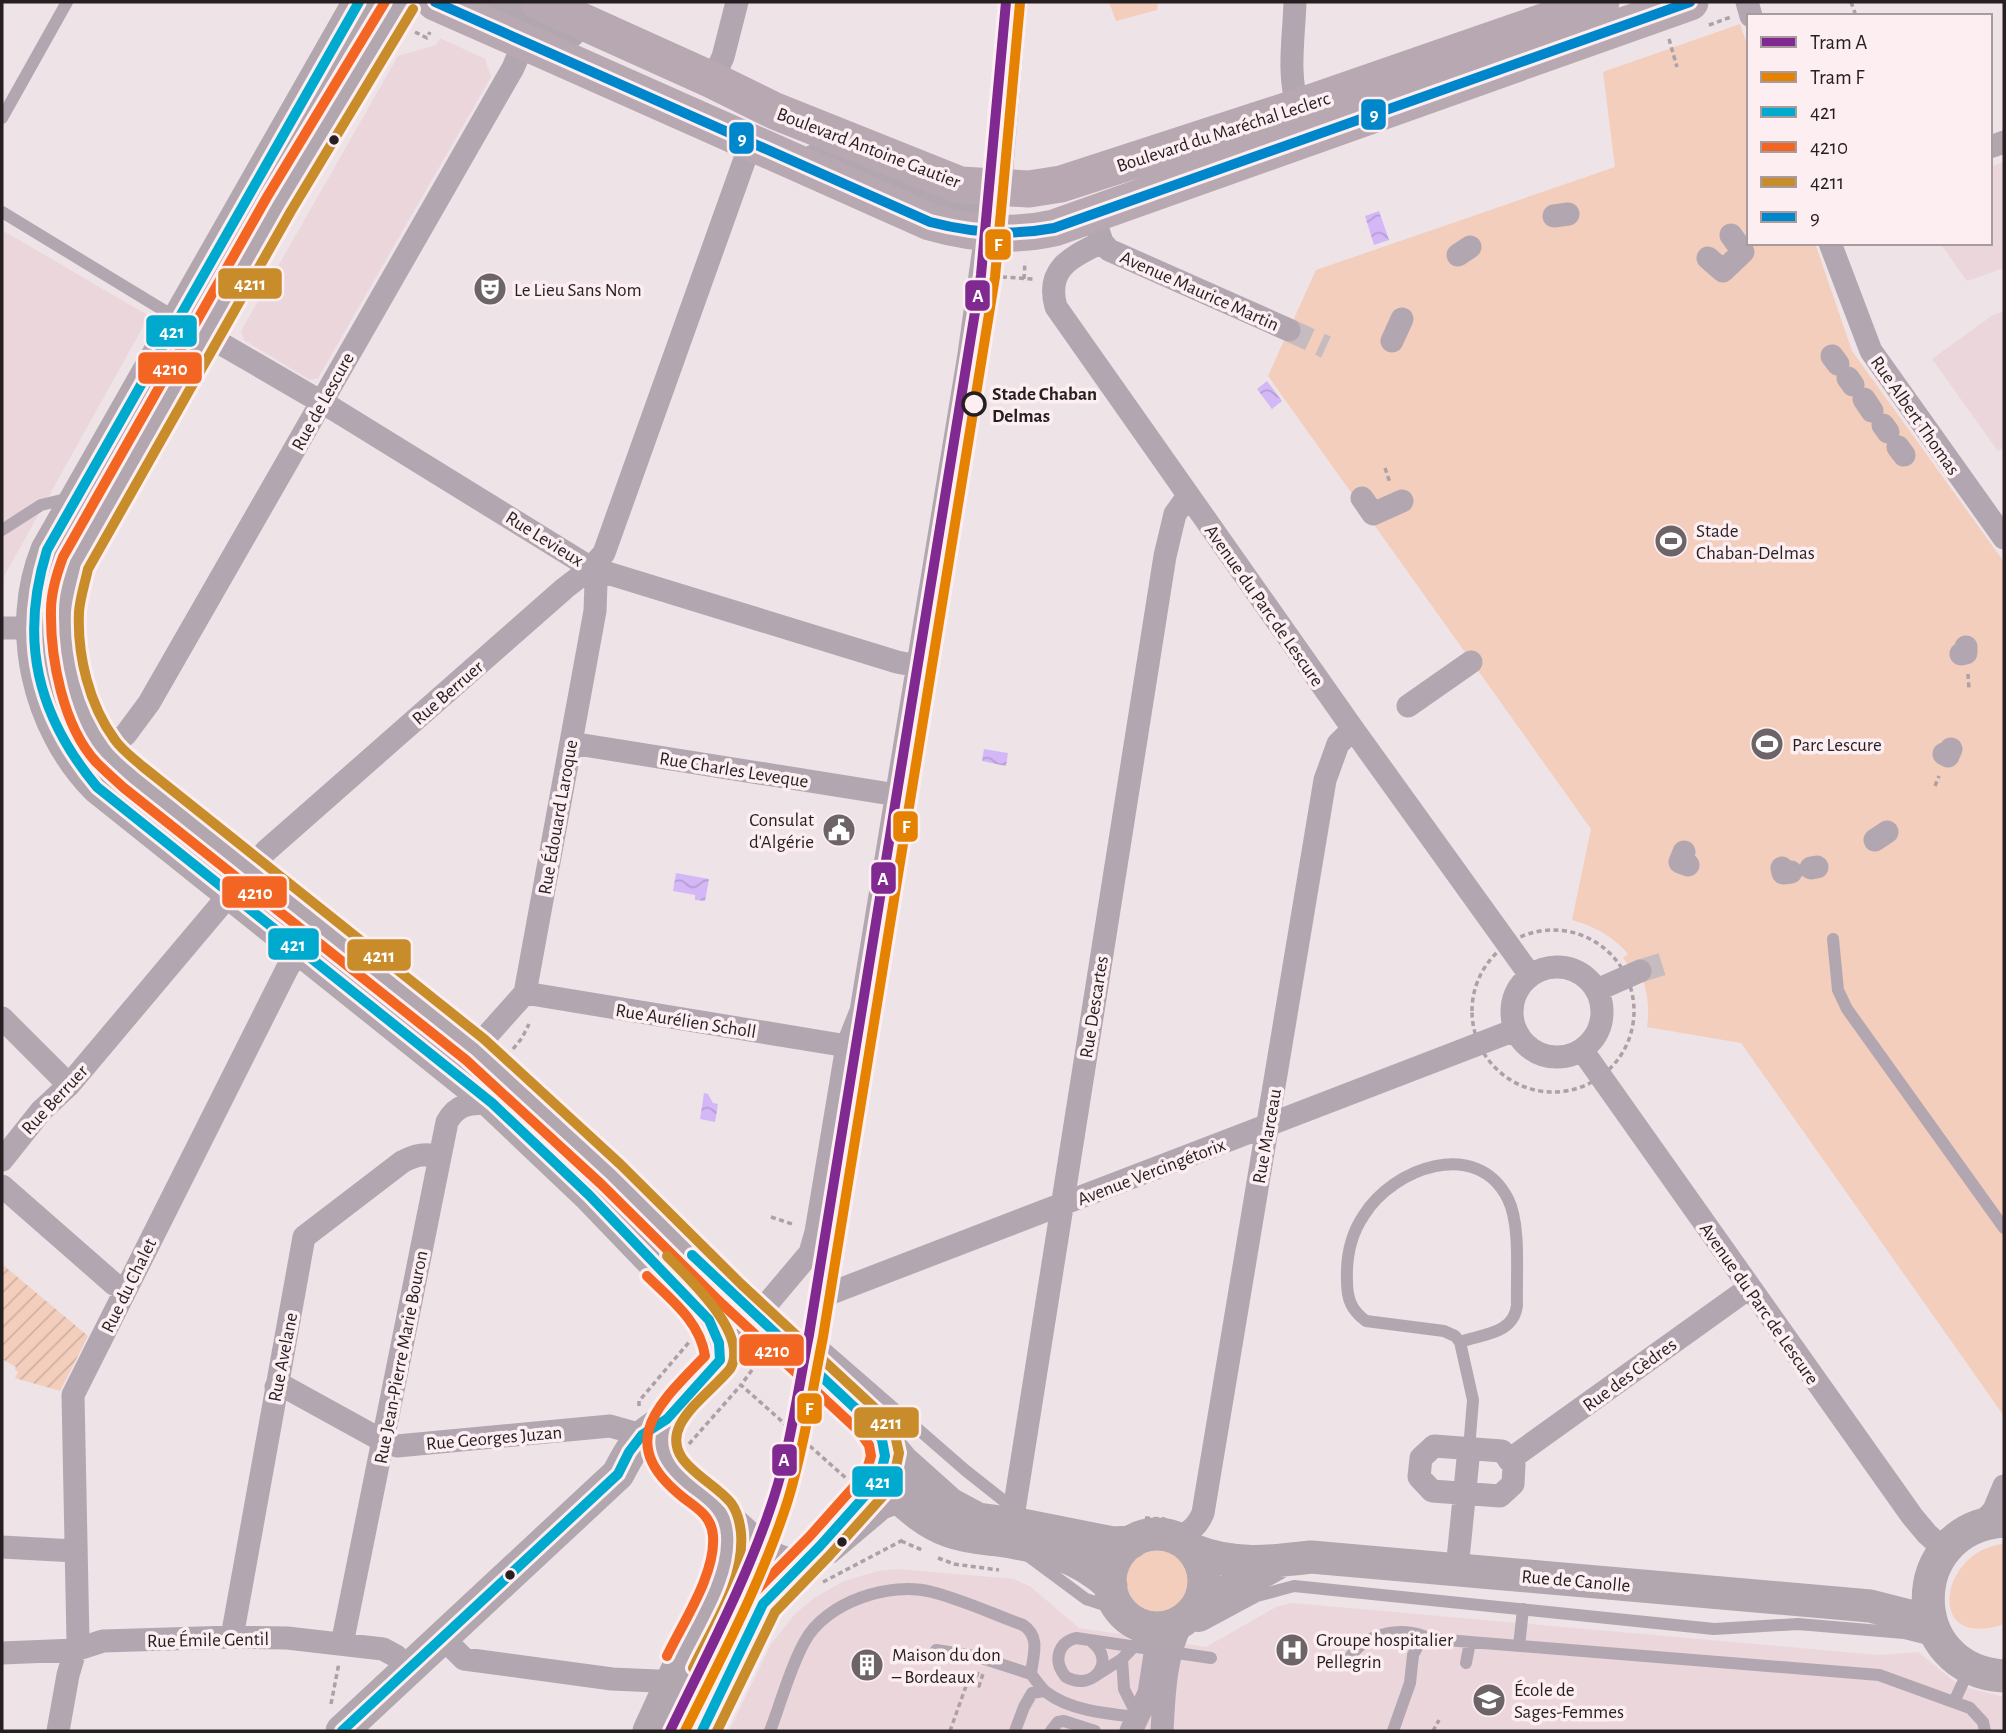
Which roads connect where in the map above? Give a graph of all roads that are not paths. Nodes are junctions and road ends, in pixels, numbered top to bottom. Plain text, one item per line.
1 (67, 2) edge
2 (359, 2) edge
3 (401, 2) edge
4 (435, 2) edge
5 (493, 2) edge
6 (539, 2) edge
7 (737, 2) edge
8 (1016, 2) edge
9 (1295, 2) edge
10 (1690, 2) edge
11 (1588, 12) edge
12 (525, 40) junction
13 (699, 74) junction
14 (1298, 107) junction
15 (2, 118) edge
16 (751, 142) junction
17 (1000, 188) junction
18 (2, 212) edge
19 (1097, 227) junction
20 (986, 233) junction
21 (1731, 235) dead end
22 (1831, 245) edge
23 (1717, 268) dead end
24 (192, 327) junction
25 (1289, 330) tunnel mouth
26 (321, 403) junction
27 (1394, 489) dead end
28 (77, 496) junction
29 (1188, 496) junction
30 (1362, 498) dead end
31 (2, 530) edge
32 (2004, 538) edge
33 (591, 568) junction
34 (17, 628) edge
35 (918, 666) junction
36 (1462, 668) dead end
37 (1408, 706) dead end
38 (1353, 729) junction
39 (571, 743) junction
40 (106, 752) junction
41 (897, 795) junction
42 (240, 881) junction
43 (1833, 939) dead end
44 (302, 949) junction
45 (1633, 974) tunnel mouth
46 (1530, 975) junction
47 (1597, 990) junction
48 (525, 993) junction
49 (2, 1018) edge
50 (1515, 1030) junction
51 (847, 1046) junction
52 (475, 1049) junction
53 (1582, 1050) junction
54 (69, 1085) junction
55 (492, 1103) junction
56 (1268, 1126) junction
57 (439, 1156) junction
58 (2, 1160) edge
59 (2, 1186) edge
60 (1062, 1205) junction
61 (2004, 1228) edge
62 (1749, 1288) junction
63 (125, 1289) junction
64 (826, 1295) joint
65 (740, 1340) junction
66 (1460, 1342) junction
67 (276, 1387) junction
68 (647, 1429) junction
69 (882, 1440) junction
70 (383, 1441) junction
71 (1469, 1449) junction
72 (1509, 1460) junction
73 (670, 1467) junction
74 (618, 1474) junction
75 (2004, 1486) edge
76 (1465, 1494) junction
77 (886, 1500) junction
78 (721, 1514) junction
79 (1993, 1522) edge
80 (1009, 1536) junction
81 (1132, 1542) junction
82 (1185, 1544) junction
83 (2, 1547) edge
84 (75, 1551) junction
85 (1283, 1561) junction
86 (1937, 1564) junction
87 (1457, 1569) junction
88 (811, 1573) junction
89 (1870, 1606) junction
90 (1124, 1607) junction
91 (1523, 1609) junction
92 (1189, 1615) junction
93 (1423, 1636) junction
94 (232, 1637) junction
95 (442, 1637) junction
96 (1939, 1638) junction
97 (1470, 1642) junction
98 (342, 1644) junction
99 (1519, 1646) junction
100 (75, 1650) junction
101 (936, 1650) dead end
102 (2, 1653) edge
103 (1211, 1658) dead end
104 (1122, 1659) junction
105 (1466, 1663) dead end
106 (1347, 1664) dead end
107 (409, 1668) junction
108 (1031, 1674) junction
109 (1991, 1674) edge
110 (670, 1687) junction
111 (1049, 1693) junction
112 (1954, 1702) junction
113 (336, 1721) edge
114 (1135, 1724) edge
115 (58, 1731) edge
116 (649, 1731) edge
117 (702, 1731) edge
118 (770, 1731) edge
119 (1015, 1731) edge
120 (1051, 1731) edge
121 (1095, 1731) edge
122 (1162, 1731) edge
123 (1393, 1731) edge
124 (1985, 1731) edge

1 - 15 lane
2 - 24 main road
3 - 24 main road
4 - 12 main road, Boulevard Antoine Gautier
5 - 13 main road
6 - 13 main road, Boulevard Antoine Gautier
7 - 13 street
8 - 17 street
9 - 14 street
10 - 11 main road, Boulevard du Maréchal Leclerc
11 - 14 main road, Boulevard du Maréchal Leclerc
11 - 19 main road, Boulevard du Maréchal Leclerc
12 - 16 main road, Boulevard Antoine Gautier
12 - 26 street, Rue de Lescure
13 - 17 main road, Boulevard Antoine Gautier
14 - 17 main road, Boulevard du Maréchal Leclerc
16 - 17 street, Boulevard Antoine Gautier
16 - 20 main road, Boulevard Antoine Gautier
16 - 33 street, Rue Berruer
18 - 24 lane
19 - 20 main road, Boulevard du Maréchal Leclerc
19 - 25 street, Avenue Maurice Martin
19 - 29 street, Avenue du Parc de Lescure
20 - 35 street
21 - 23 street
22 - 32 street, Rue Albert Thomas
24 - 26 street, Rue Levieux
24 - 28 main road
24 - 40 main road
26 - 33 street, Rue Levieux
26 - 40 street, Rue de Lescure
27 - 30 street
28 - 31 lane
28 - 34 main road
29 - 38 street, Avenue du Parc de Lescure
29 - 60 street, Rue Descartes
33 - 35 street, Rue Levieux
33 - 39 street, Rue Édouard Laroque
33 - 42 street, Rue Berruer
34 - 42 main road
35 - 41 street
36 - 37 street
38 - 46 street, Avenue du Parc de Lescure
38 - 56 street, Rue Marceau
39 - 41 street, Rue Charles Leveque
39 - 48 street, Rue Édouard Laroque
40 - 42 main road
41 - 51 street
42 - 44 main road
42 - 52 main road
42 - 54 street, Rue Berruer
43 - 61 lane
44 - 55 main road
44 - 63 street, Rue du Chalet
45 - 47 street
46 - 47 street
46 - 50 street
47 - 53 street
48 - 51 street, Rue Aurélien Scholl
48 - 52 street
49 - 54 street
50 - 53 street
50 - 56 street, Avenue Vercingétorix
51 - 65 street
52 - 65 main road
53 - 62 street, Avenue du Parc de Lescure
54 - 58 street, Rue Berruer
55 - 57 street, Rue Jean-Pierre Marie Bouron
55 - 65 main road
56 - 60 street, Avenue Vercingétorix
56 - 82 street, Rue Marceau
57 - 67 street, Rue Avelane
57 - 70 street, Rue Jean-Pierre Marie Bouron
59 - 63 street
60 - 64 street, Avenue Vercingétorix
60 - 80 street, Rue Descartes
62 - 72 street, Rue des Cèdres
62 - 86 street, Avenue du Parc de Lescure
63 - 84 street, Rue du Chalet
64 - 80 lane
65 - 68 main road
65 - 69 main road
66 - 66 lane
66 - 71 lane
67 - 70 street, Rue Georges Juzan
67 - 94 street, Rue Avelane
68 - 70 street, Rue Georges Juzan
68 - 73 main road
68 - 74 main road
69 - 77 main road
69 - 80 main road
70 - 98 street, Rue Jean-Pierre Marie Bouron
71 - 72 street
71 - 76 street
71 - 76 street
72 - 76 street
73 - 74 main road
73 - 78 main road
74 - 95 main road
75 - 79 street
76 - 87 street
77 - 80 main road
77 - 88 main road
78 - 88 main road
78 - 110 main road
79 - 86 main road, Rue de Canolle
80 - 81 main road
80 - 90 main road
81 - 82 main road
81 - 90 main road
82 - 85 main road, Rue de Canolle
82 - 92 main road
83 - 84 street
84 - 100 street, Rue du Chalet
85 - 87 main road, Rue de Canolle
85 - 92 main road, Rue de Canolle
86 - 89 main road, Rue de Canolle
86 - 96 main road
87 - 89 main road, Rue de Canolle
88 - 117 main road
89 - 96 main road, Rue de Canolle
90 - 92 main road
90 - 104 lane
90 - 114 street
91 - 92 lane
91 - 96 lane
91 - 99 lane
92 - 122 street
93 - 97 lane
93 - 106 lane
93 - 123 lane
94 - 98 street, Rue Émile Gentil
94 - 100 street, Rue Émile Gentil
95 - 107 main road
95 - 110 street
96 - 109 main road, Rue de Canolle
97 - 99 lane
97 - 105 lane
98 - 107 street, Rue Émile Gentil
99 - 112 lane
100 - 102 street, Rue Émile Gentil
100 - 115 street, Rue du Chalet
101 - 108 lane
103 - 104 lane, bridge
104 - 114 lane
107 - 113 main road
108 - 111 lane
108 - 118 lane
109 - 112 lane
110 - 116 main road
111 - 114 lane
111 - 119 lane
112 - 124 lane
114 - 122 street
120 - 121 lane

